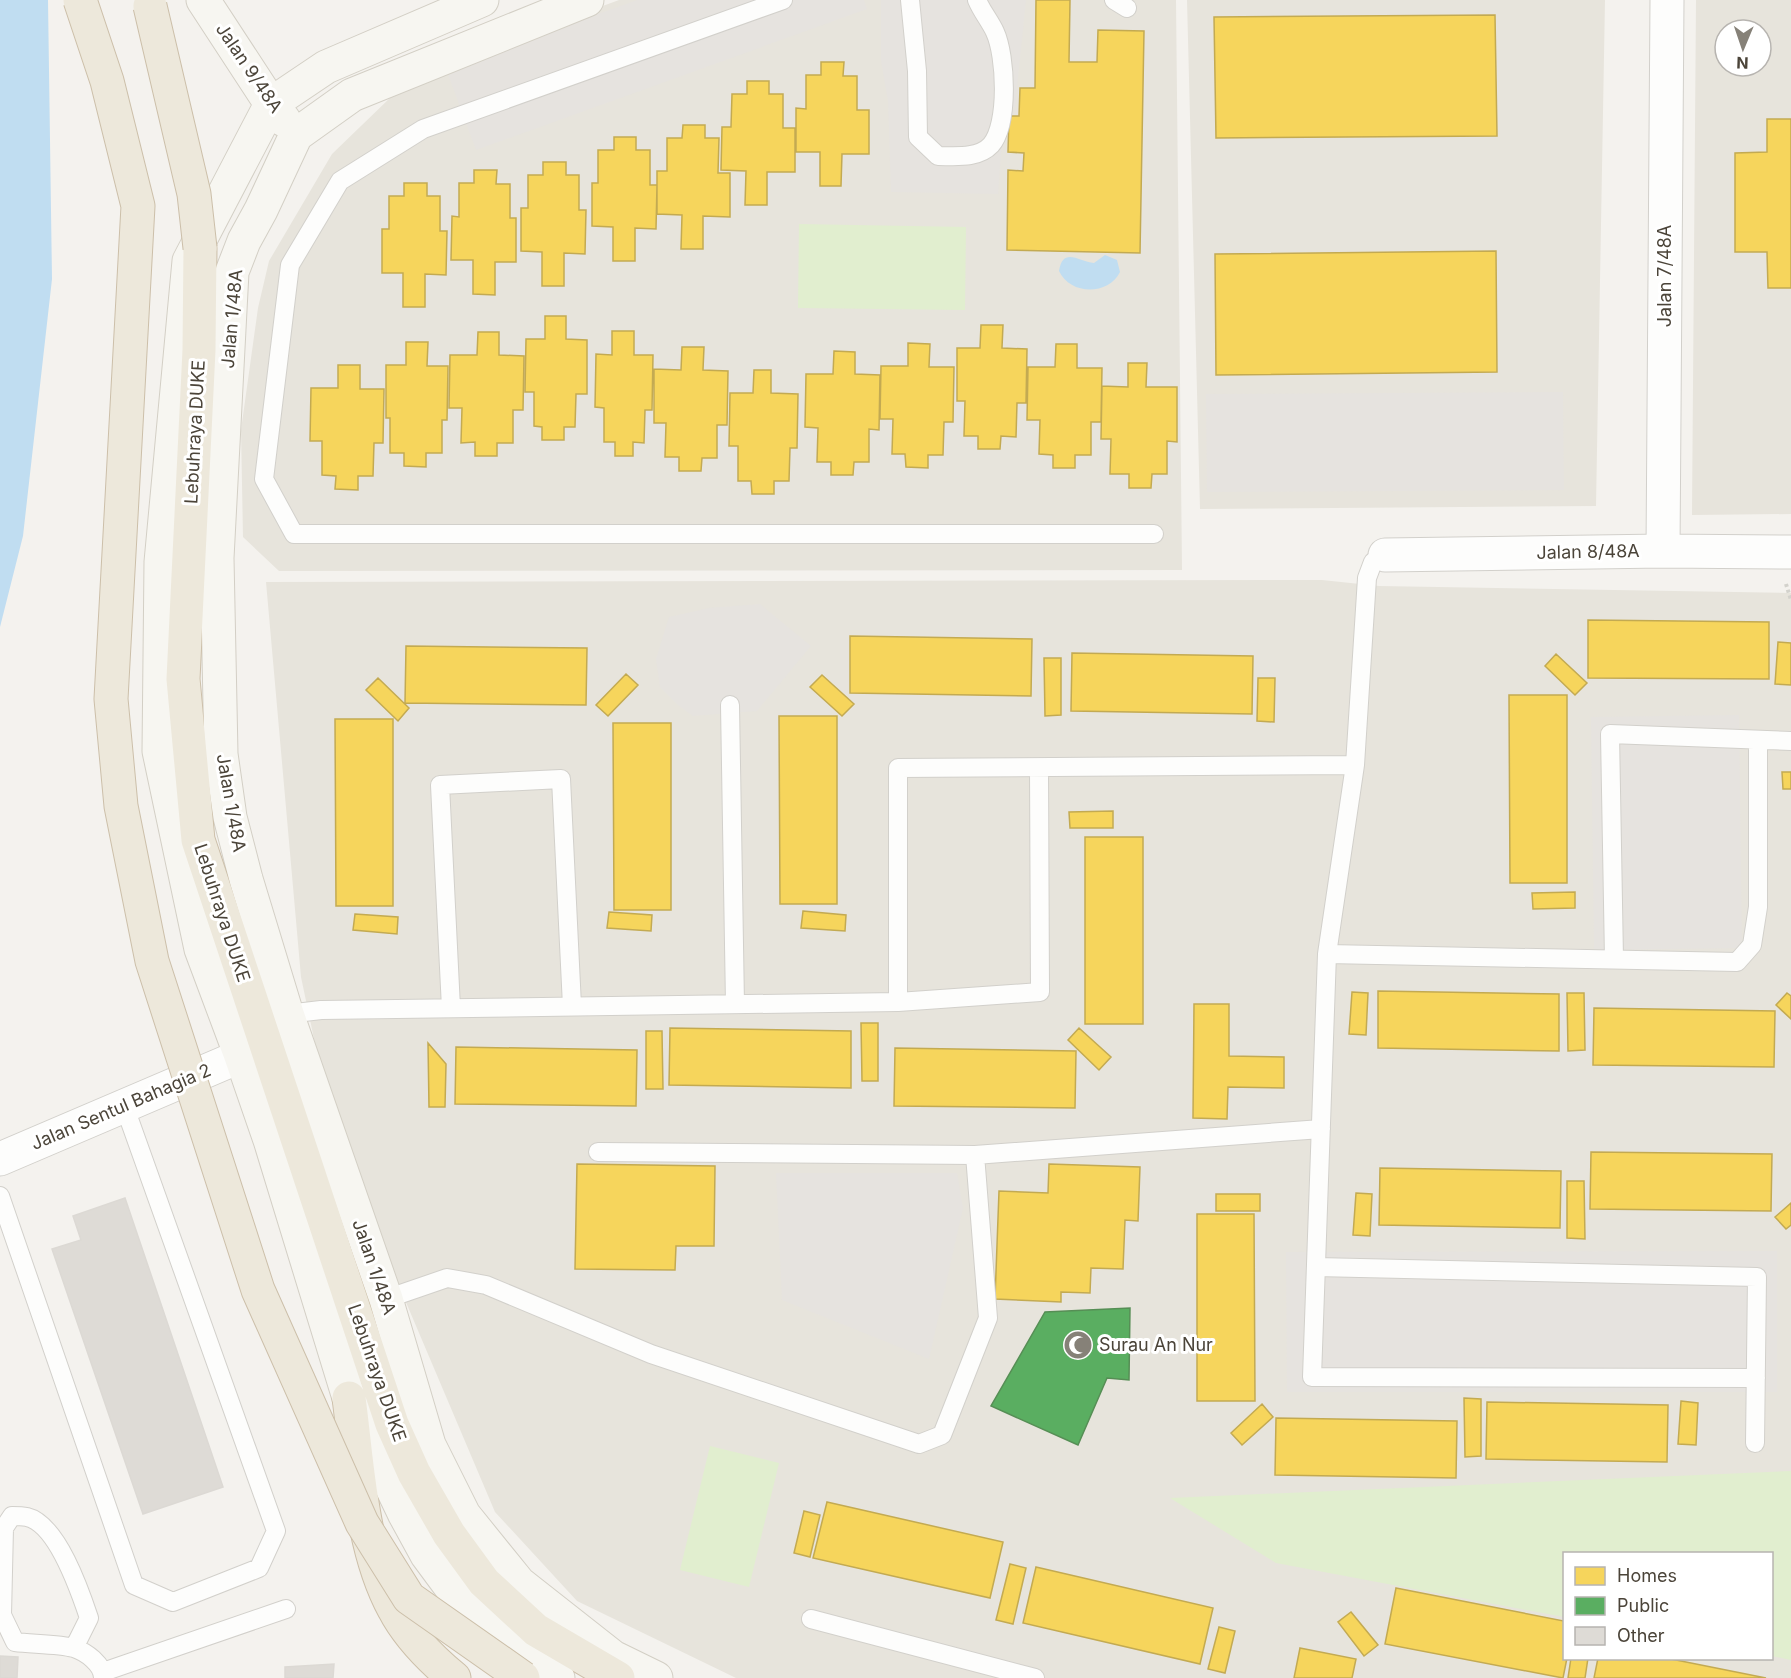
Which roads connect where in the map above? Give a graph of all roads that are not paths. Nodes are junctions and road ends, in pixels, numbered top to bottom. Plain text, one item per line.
1 (80, 0) edge
2 (147, 0) edge
3 (203, 0) edge
4 (480, 0) edge
5 (587, 0) edge
6 (783, 0) edge
7 (910, 0) edge
8 (977, 0) edge
9 (1667, 0) edge
10 (271, 104) junction
11 (296, 135) junction
12 (1154, 534) dead end
13 (1663, 551) junction
14 (1791, 552) edge
15 (1385, 555) joint
16 (730, 705) dead end
17 (1758, 740) junction
18 (1791, 741) edge
19 (1355, 765) junction
20 (1039, 768) junction
21 (1327, 954) junction
22 (1614, 959) junction
23 (898, 1002) junction
24 (735, 1004) junction
25 (572, 1006) junction
26 (451, 1008) junction
27 (287, 1014) junction
28 (242, 1056) junction
29 (124, 1105) junction
30 (1321, 1129) junction
31 (598, 1152) dead end
32 (975, 1155) junction
33 (0, 1159) edge
34 (0, 1196) edge
35 (1316, 1268) junction
36 (386, 1299) junction
37 (1756, 1378) junction
38 (349, 1398) junction
39 (1755, 1443) dead end
40 (286, 1609) dead end
41 (811, 1619) dead end
42 (74, 1648) junction
43 (103, 1675) edge
44 (1012, 1675) edge
45 (454, 1678) edge
46 (523, 1678) edge
47 (558, 1678) edge
48 (618, 1678) edge
49 (656, 1678) edge
50 (1035, 1678) edge

1 - 46 highway, bridge
2 - 48 highway, Lebuhraya DUKE, bridge
3 - 10 main road, Jalan 9/48A
4 - 10 main road
5 - 11 main road, Jalan 1/48A
6 - 12 lane
7 - 8 lane
9 - 13 street, Jalan 7/48A
10 - 11 main road, Jalan 9/48A
10 - 28 main road
11 - 27 main road, Jalan 1/48A
13 - 14 street, Jalan 8/48A
13 - 15 street, Jalan 8/48A
15 - 19 lane
16 - 24 lane
17 - 18 lane
17 - 22 lane
17 - 22 lane
19 - 20 lane
19 - 21 lane
20 - 23 lane
20 - 23 lane
21 - 22 lane
21 - 30 lane
23 - 24 lane
24 - 25 lane
25 - 26 lane
25 - 26 lane
26 - 27 lane
27 - 36 main road, Jalan 1/48A
28 - 29 street, Jalan Sentul Bahagia 2
28 - 38 main road
29 - 33 street, Jalan Sentul Bahagia 2
29 - 34 lane
30 - 32 lane
30 - 35 lane
31 - 32 lane
32 - 36 lane
35 - 37 lane
35 - 37 lane
36 - 49 main road, Jalan 1/48A
37 - 39 lane
38 - 45 highway
38 - 47 main road
40 - 43 lane
41 - 44 lane
42 - 42 lane
42 - 43 lane
44 - 50 lane

